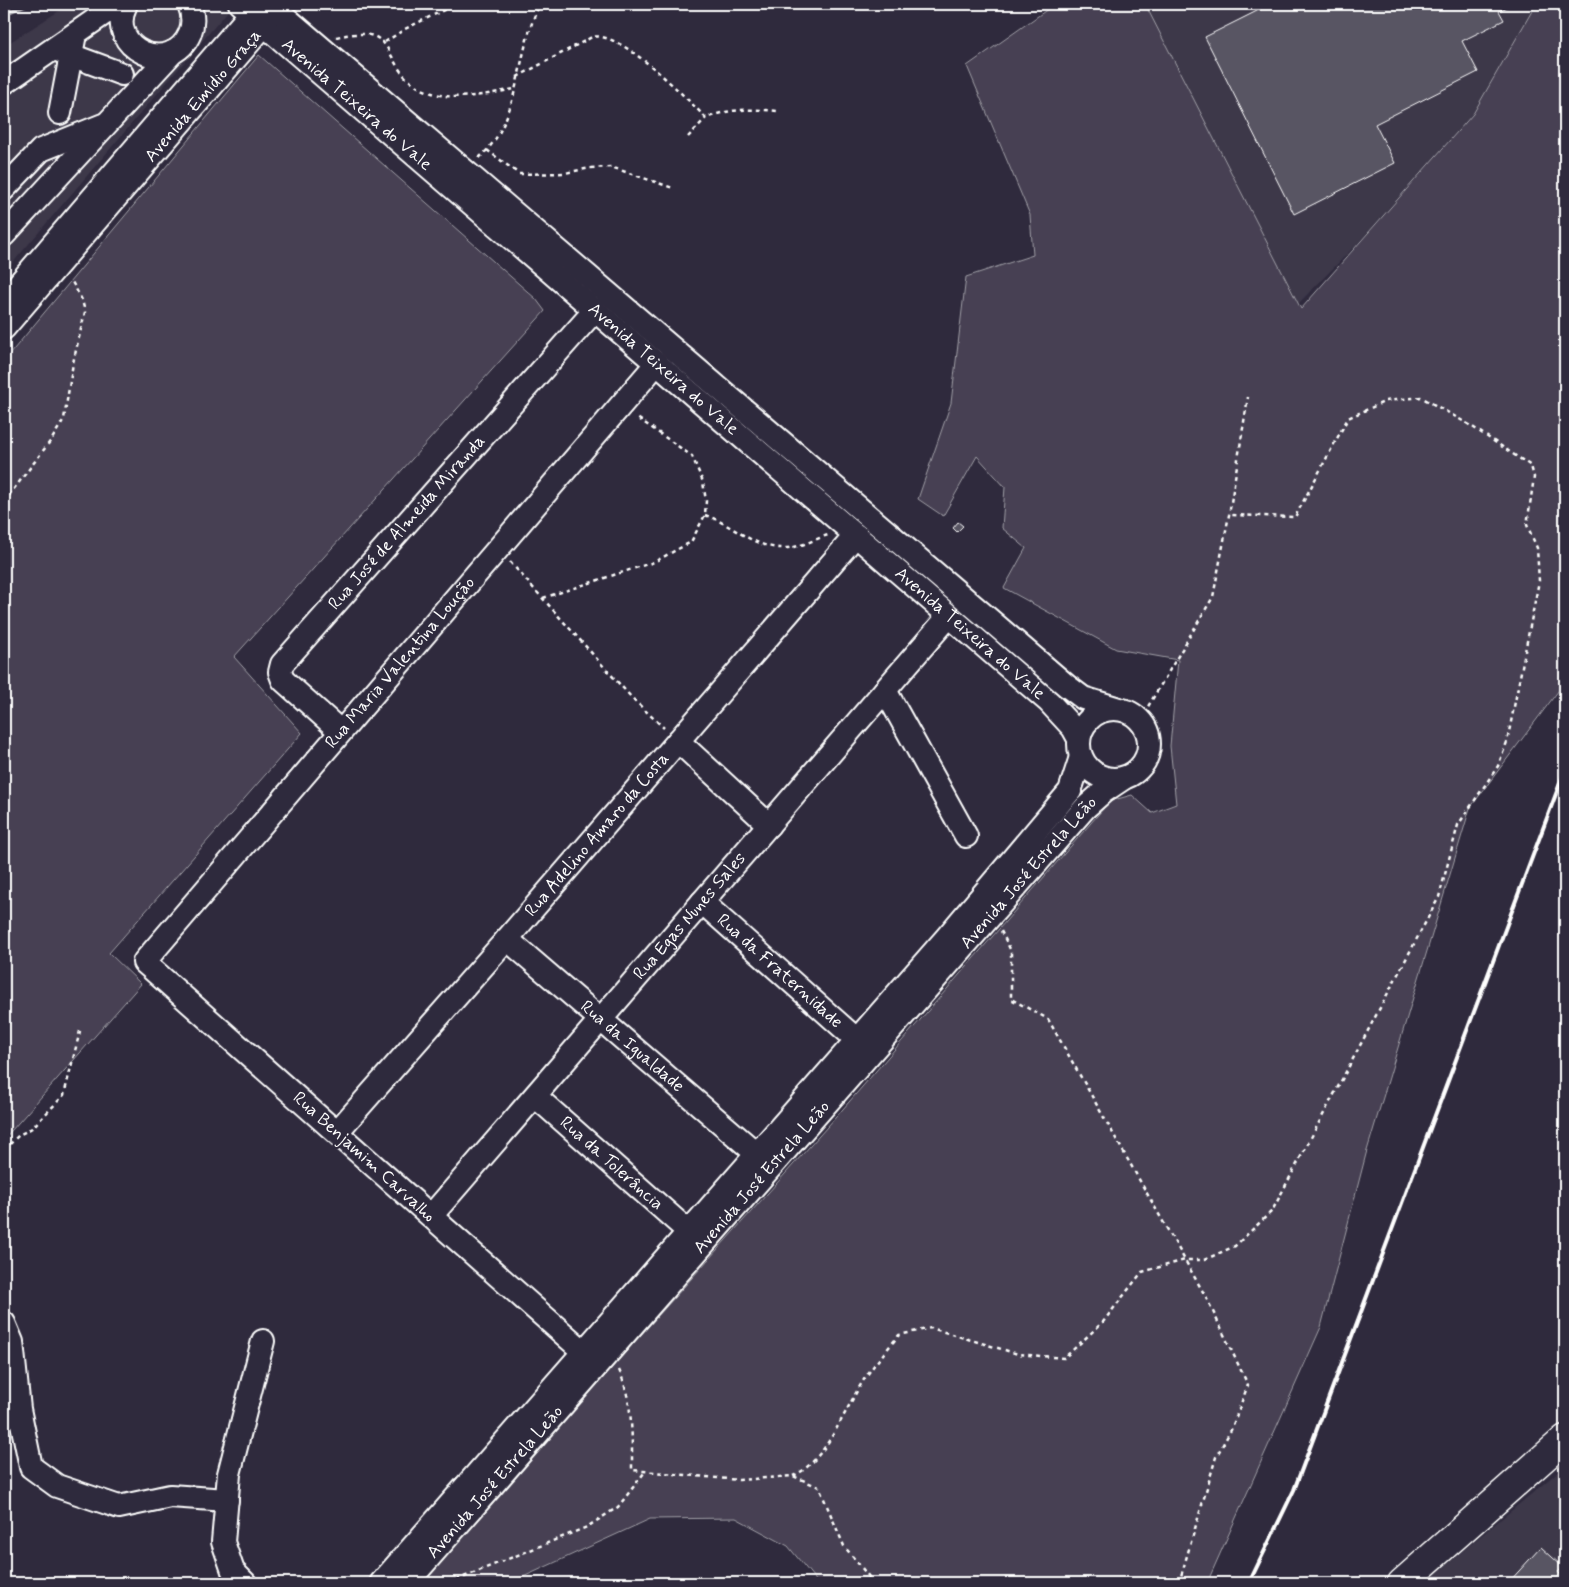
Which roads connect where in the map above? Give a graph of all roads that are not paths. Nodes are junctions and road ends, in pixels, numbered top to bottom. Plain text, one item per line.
1 (118, 4) edge
2 (126, 4) edge
3 (189, 4) edge
4 (259, 10) edge
5 (66, 46) junction
6 (173, 52) junction
7 (122, 74) dead end
8 (4, 83) edge
9 (60, 113) dead end
10 (110, 122) junction
11 (4, 189) edge
12 (4, 235) edge
13 (4, 301) edge
14 (595, 310) junction
15 (4, 328) edge
16 (657, 363) junction
17 (852, 531) junction
18 (949, 616) junction
19 (885, 690) junction
20 (1119, 709) junction
21 (340, 731) junction
22 (678, 741) junction
23 (1080, 748) junction
24 (1124, 778) junction
25 (769, 825) junction
26 (966, 836) dead end
27 (702, 902) junction
28 (507, 939) junction
29 (144, 962) joint
30 (601, 1019) junction
31 (857, 1040) junction
32 (535, 1096) junction
33 (337, 1132) junction
34 (757, 1154) junction
35 (431, 1216) junction
36 (689, 1232) junction
37 (4, 1323) edge
38 (262, 1340) dead end
39 (584, 1352) junction
40 (1565, 1439) edge
41 (227, 1500) junction
42 (245, 1583) edge
43 (381, 1583) edge
44 (406, 1583) edge
45 (1402, 1583) edge

1 - 5 street
2 - 6 street
3 - 6 street
4 - 13 street, Avenida Emídio Graça
4 - 14 street, Avenida Teixeira do Vale
4 - 15 street, Avenida Emídio Graça
4 - 20 street, Avenida Teixeira do Vale
5 - 7 street
5 - 8 street
5 - 9 street
6 - 10 street
10 - 11 street
10 - 12 street
14 - 16 street, Avenida Teixeira do Vale
14 - 21 street, Rua José de Almeida Miranda
16 - 17 street, Avenida Teixeira do Vale
16 - 21 street, Rua Maria Valentina Loução
17 - 18 street, Avenida Teixeira do Vale
17 - 22 street, Rua Adelino Amaro da Costa
18 - 19 street, Rua Egas Nunes Sales
18 - 23 street, Avenida Teixeira do Vale
19 - 25 street, Rua Egas Nunes Sales
19 - 26 street
20 - 23 street
20 - 24 street, Avenida Teixeira do Vale
21 - 29 street, Rua Maria Valentina Loução
22 - 25 street
22 - 28 street, Rua Adelino Amaro da Costa
23 - 24 street, Avenida Teixeira do Vale
23 - 31 street, Avenida José Estrela Leão
24 - 44 street, Avenida José Estrela Leão
25 - 27 street, Rua Egas Nunes Sales
27 - 30 street, Rua Egas Nunes Sales
27 - 31 street, Rua da Fraternidade
28 - 30 street, Rua da Igualdade
28 - 33 street, Rua Adelino Amaro da Costa
29 - 33 street, Rua Benjamim Carvalho
30 - 32 street, Rua Egas Nunes Sales
30 - 34 street, Rua da Igualdade
31 - 34 street, Avenida José Estrela Leão
32 - 35 street, Rua Egas Nunes Sales
32 - 36 street, Rua da Tolerância
33 - 35 street, Rua Benjamim Carvalho
34 - 36 street, Avenida José Estrela Leão
35 - 39 street, Rua Benjamim Carvalho
36 - 39 street, Avenida José Estrela Leão
37 - 41 street
38 - 41 street
39 - 43 street, Avenida José Estrela Leão
40 - 45 main road
41 - 42 street

